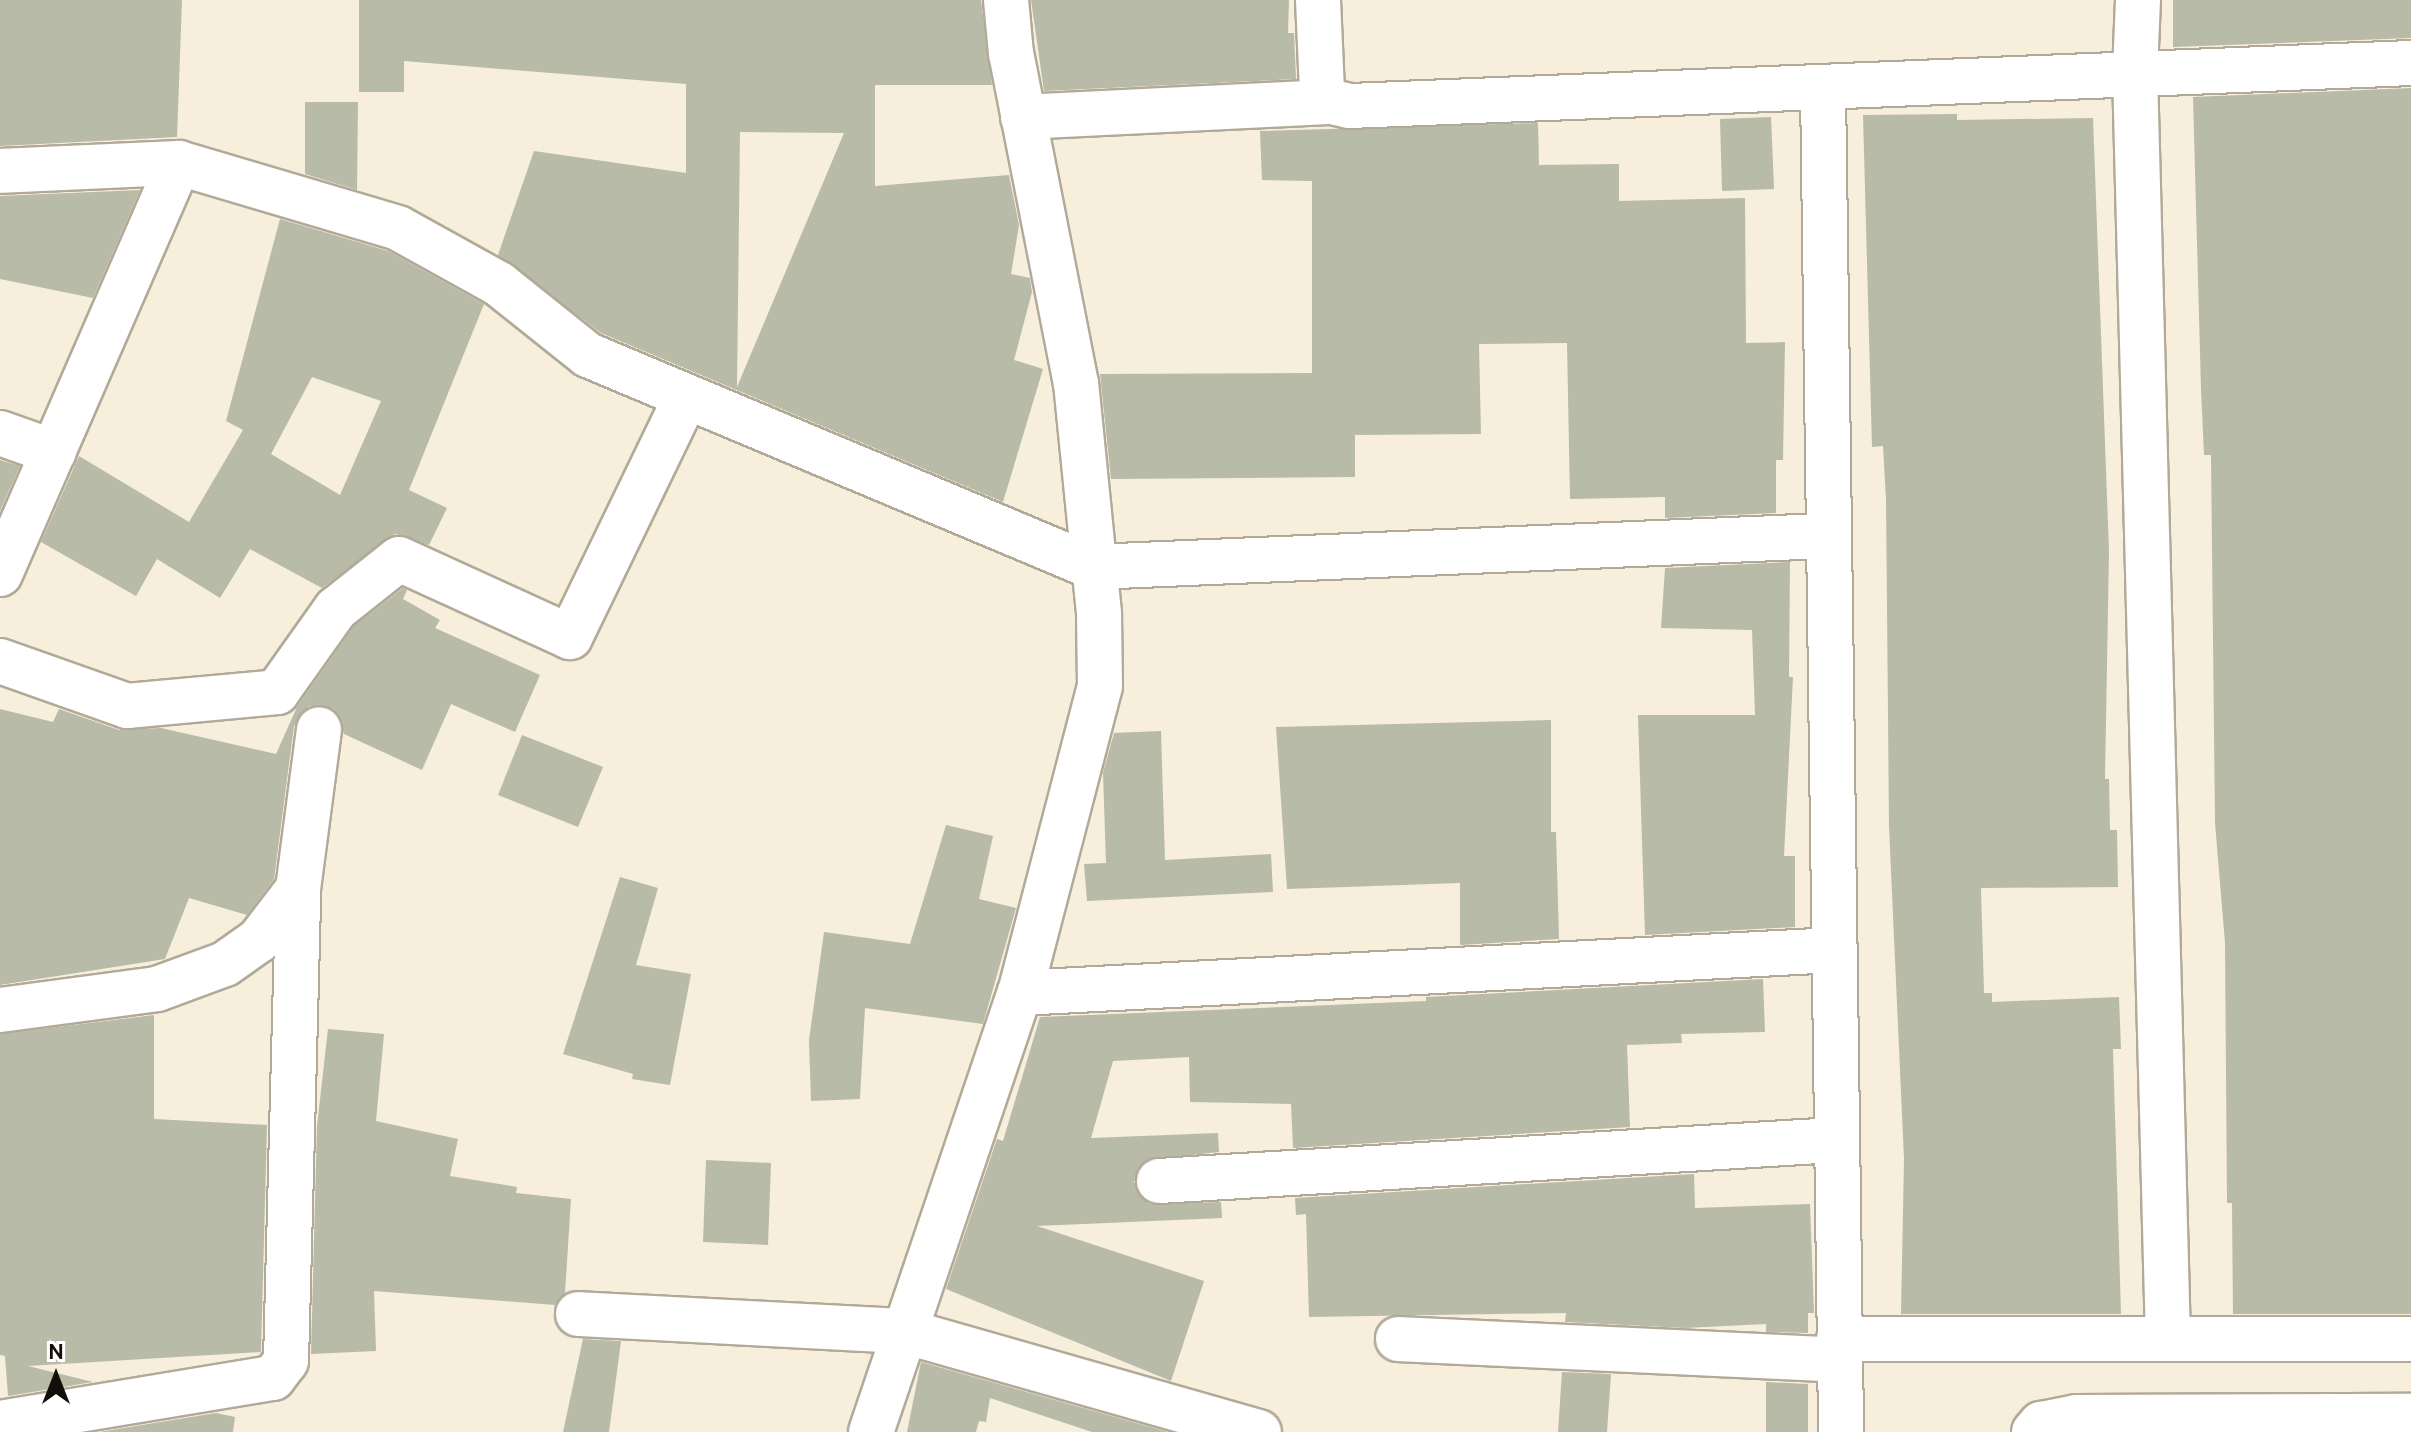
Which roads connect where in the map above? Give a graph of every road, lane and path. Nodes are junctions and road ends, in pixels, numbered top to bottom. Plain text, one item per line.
1 (1006, 0) edge
2 (1318, 0) edge
3 (2138, 0) edge
4 (2411, 63) edge
5 (2135, 72) junction
6 (1823, 87) junction
7 (1332, 102) junction
8 (1023, 117) junction
9 (179, 163) junction
10 (0, 171) edge
11 (686, 397) junction
12 (0, 433) edge
13 (54, 452) junction
14 (1825, 536) junction
15 (1093, 567) junction
16 (0, 574) edge
17 (0, 661) edge
18 (319, 729) dead end
19 (298, 889) junction
20 (1834, 950) junction
21 (1020, 993) junction
22 (0, 1010) edge
23 (1835, 1140) junction
24 (1159, 1181) dead end
25 (578, 1314) dead end
26 (904, 1331) junction
27 (2168, 1338) junction
28 (1398, 1339) dead end
29 (2411, 1339) edge
30 (1839, 1349) junction
31 (2411, 1416) edge
32 (0, 1423) edge
33 (871, 1432) edge
34 (1259, 1432) edge
35 (1841, 1432) edge
36 (2034, 1432) edge

1 - 8 street
2 - 7 street
3 - 5 street
4 - 5 street
5 - 6 street
5 - 27 street
6 - 7 street
6 - 14 street
7 - 8 street
8 - 15 street
9 - 10 street
9 - 11 street
9 - 13 street
11 - 15 street
11 - 17 street
12 - 13 street
13 - 16 street
14 - 15 street
14 - 20 street
15 - 21 street
18 - 19 street
19 - 22 street
19 - 32 street
20 - 21 street
20 - 23 street
21 - 26 street
23 - 24 street
23 - 30 street
25 - 26 street
26 - 33 street
26 - 34 street
27 - 29 street
27 - 30 street
28 - 30 street
30 - 35 street
31 - 36 street

